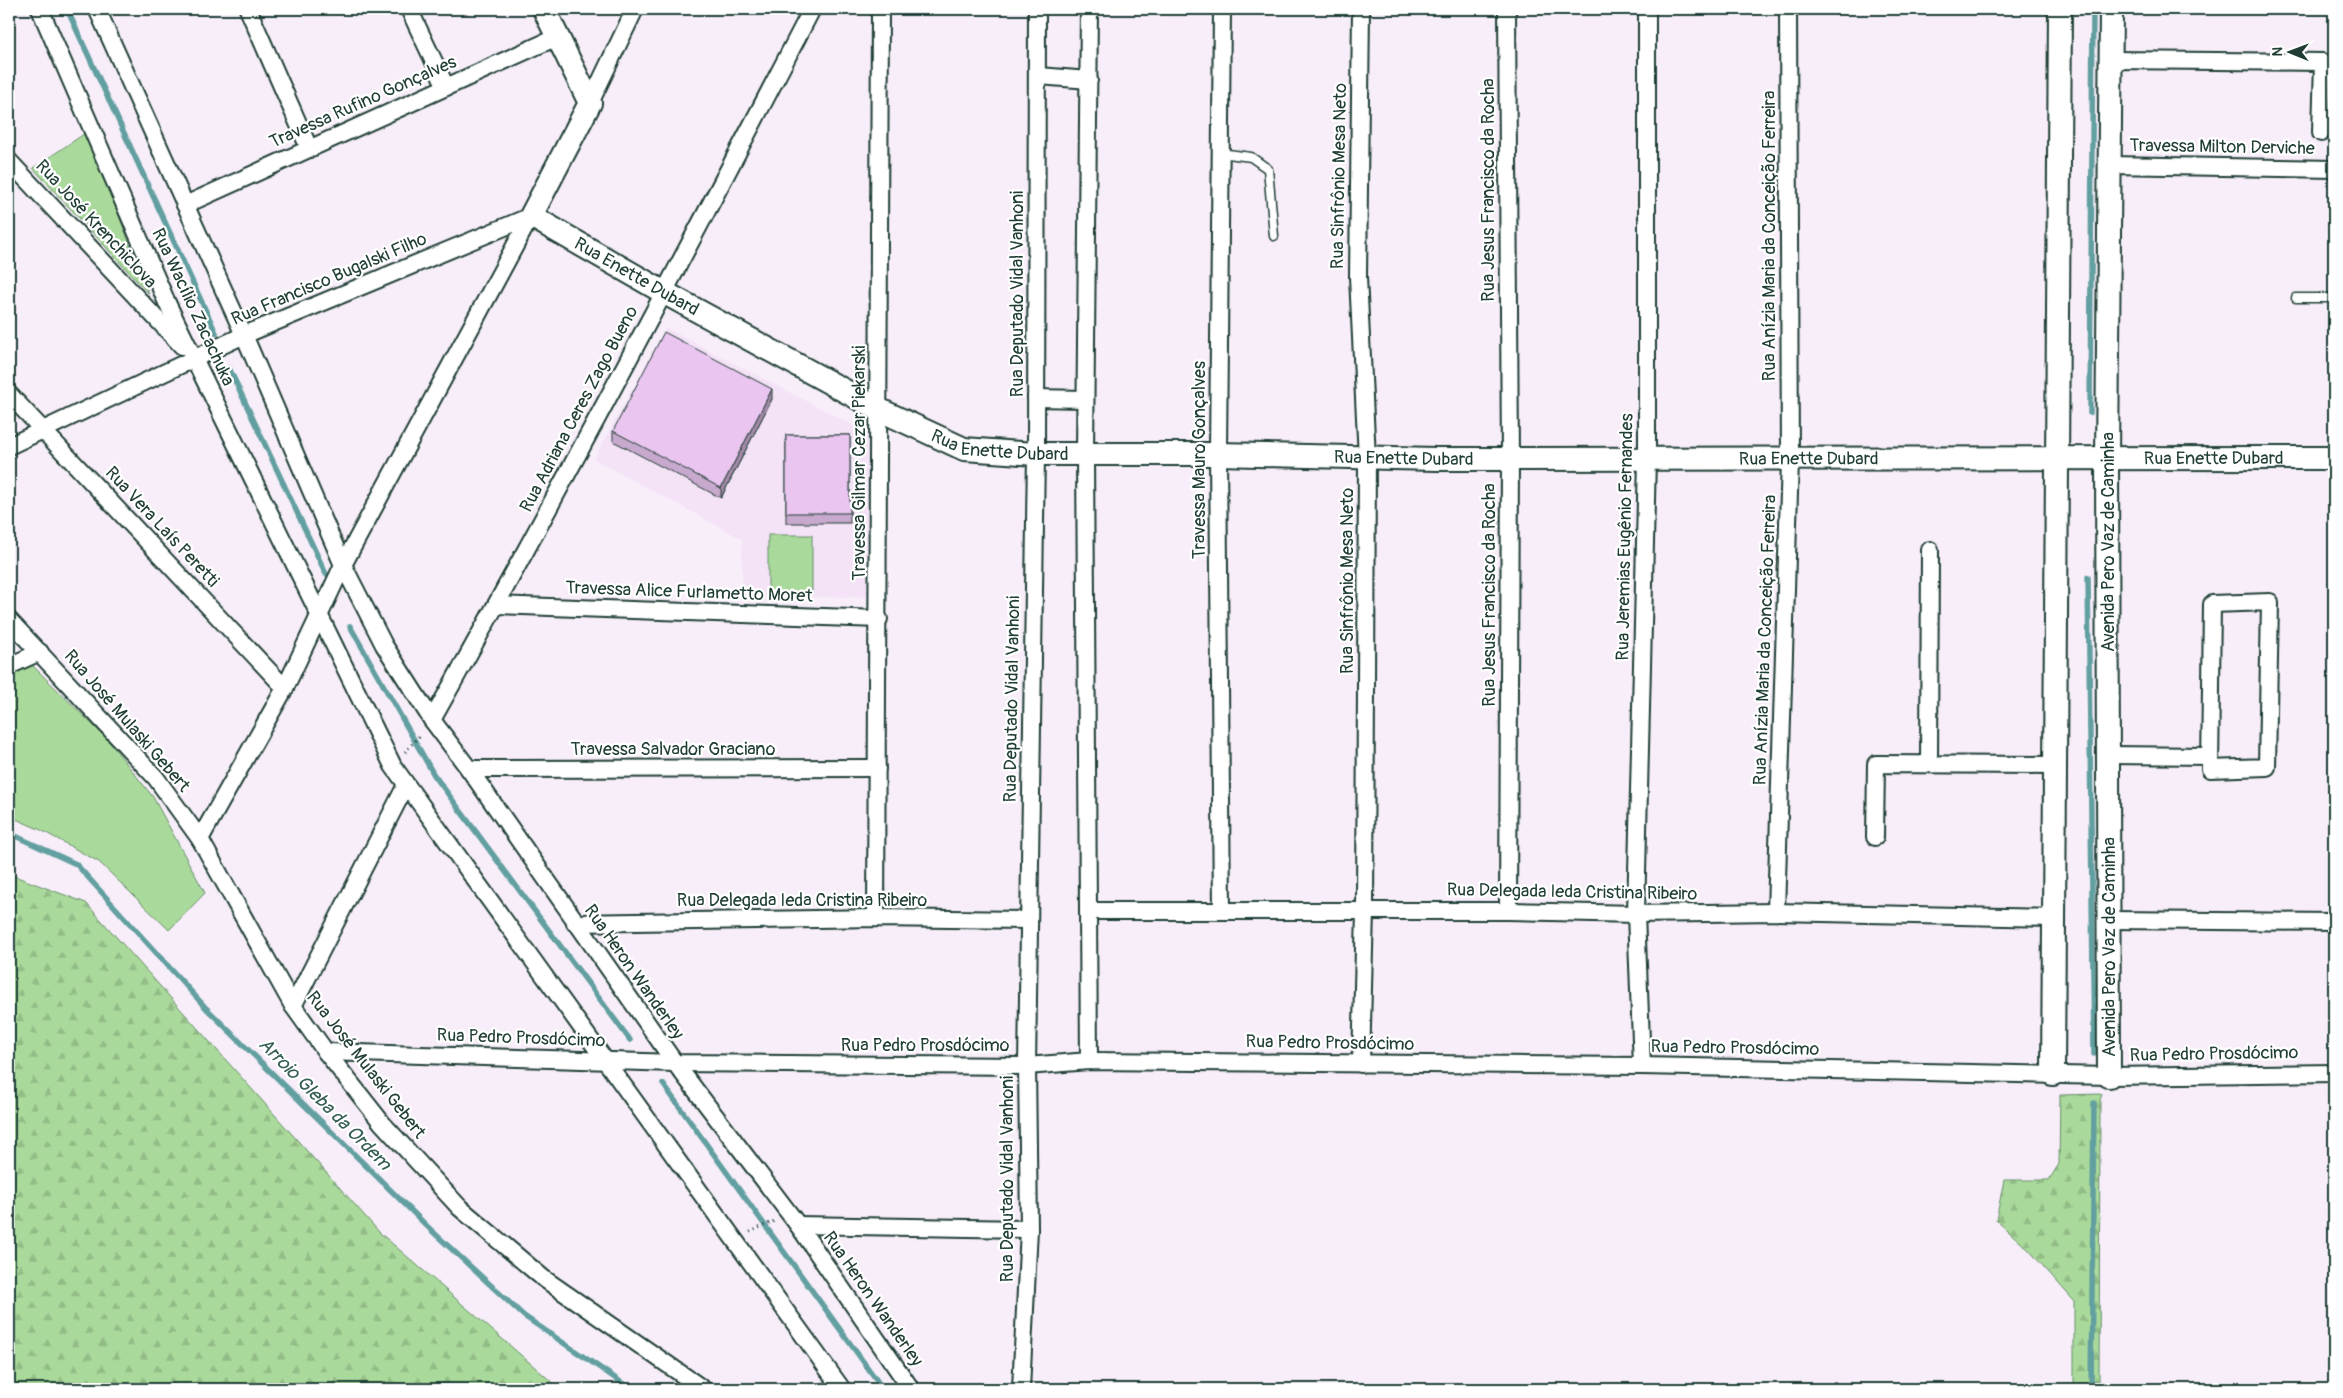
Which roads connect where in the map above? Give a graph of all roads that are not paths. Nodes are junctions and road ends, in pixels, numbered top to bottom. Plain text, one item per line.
1 (40, 9) edge
2 (96, 9) edge
3 (248, 9) edge
4 (409, 9) edge
5 (544, 9) edge
6 (636, 9) edge
7 (812, 9) edge
8 (880, 9) edge
9 (1037, 9) edge
10 (1090, 9) edge
11 (1222, 9) edge
12 (1361, 9) edge
13 (1507, 9) edge
14 (1647, 9) edge
15 (1788, 9) edge
16 (2060, 9) edge
17 (2111, 9) edge
18 (557, 37) junction
19 (2110, 60) junction
20 (1039, 76) junction
21 (1089, 80) junction
22 (446, 87) junction
23 (590, 103) junction
24 (2321, 133) dead end
25 (309, 148) junction
26 (1220, 153) junction
27 (9, 161) edge
28 (2109, 165) junction
29 (2334, 169) edge
30 (185, 205) junction
31 (531, 216) junction
32 (1274, 236) dead end
33 (665, 293) junction
34 (2296, 298) dead end
35 (2334, 298) edge
36 (244, 335) junction
37 (194, 359) junction
38 (9, 394) edge
39 (1036, 398) junction
40 (1085, 399) junction
41 (880, 410) junction
42 (44, 431) junction
43 (9, 446) edge
44 (1036, 454) junction
45 (1085, 454) junction
46 (1218, 454) junction
47 (2056, 457) junction
48 (1367, 458) junction
49 (2334, 458) edge
50 (1510, 459) junction
51 (1647, 459) junction
52 (2108, 459) junction
53 (1790, 460) junction
54 (1930, 550) dead end
55 (343, 565) junction
56 (497, 604) junction
57 (319, 617) junction
58 (879, 618) junction
59 (9, 620) edge
60 (40, 652) junction
61 (9, 666) edge
62 (285, 688) junction
63 (428, 726) junction
64 (2109, 755) junction
65 (2210, 756) junction
66 (1929, 764) junction
67 (2055, 765) junction
68 (877, 768) junction
69 (470, 769) junction
70 (406, 785) junction
71 (1875, 837) dead end
72 (200, 840) junction
73 (1088, 911) junction
74 (1222, 911) junction
75 (1365, 911) junction
76 (1508, 911) junction
77 (1776, 912) junction
78 (1636, 914) junction
79 (876, 918) junction
80 (2055, 918) junction
81 (1029, 920) junction
82 (2110, 920) junction
83 (2334, 922) edge
84 (576, 923) junction
85 (293, 1006) junction
86 (326, 1052) junction
87 (606, 1060) junction
88 (1089, 1061) junction
89 (675, 1063) junction
90 (1361, 1064) junction
91 (1028, 1066) junction
92 (1642, 1066) junction
93 (2334, 1073) edge
94 (2053, 1074) junction
95 (2109, 1076) junction
96 (798, 1225) junction
97 (1029, 1229) junction
98 (703, 1389) edge
99 (842, 1389) edge
100 (911, 1389) edge
101 (1021, 1389) edge

1 - 37 street, Rua Wacílio Zacachuka
2 - 30 street, Rua Wacílio Zacachuka
3 - 25 street
4 - 22 street
5 - 18 street
6 - 23 street
7 - 33 street, Rua Adriana Ceres Zago Bueno
8 - 41 street, Travessa Gilmar Cezar Piekarski
9 - 20 street, Rua Deputado Vidal Vanhoni
10 - 21 street
11 - 26 street, Travessa Mauro Gonçalves
12 - 48 street, Rua Sinfrônio Mesa Neto
13 - 50 street, Rua Jesus Francisco da Rocha
14 - 51 street, Rua Jeremias Eugênio Fernandes
15 - 53 street, Rua Anízia Maria da Conceição Ferreira
16 - 47 street
17 - 19 street, Avenida Pero Vaz de Caminha
18 - 22 street, Travessa Rufino Gonçalves
18 - 23 street
19 - 24 street
19 - 28 street, Avenida Pero Vaz de Caminha
20 - 21 street
20 - 39 street, Rua Deputado Vidal Vanhoni
21 - 40 street
22 - 25 street, Travessa Rufino Gonçalves
23 - 31 street
25 - 30 street, Travessa Rufino Gonçalves
26 - 32 lane
26 - 46 street, Travessa Mauro Gonçalves
27 - 37 street, Rua José Krenchiclova
28 - 29 street, Travessa Milton Derviche
28 - 52 street, Avenida Pero Vaz de Caminha
30 - 36 street, Rua Wacílio Zacachuka
31 - 33 street, Rua Enette Dubard
31 - 36 street, Rua Francisco Bugalski Filho
31 - 55 street
33 - 41 street, Rua Enette Dubard
33 - 56 street, Rua Adriana Ceres Zago Bueno
34 - 35 lane
36 - 37 street, Rua Francisco Bugalski Filho
36 - 55 street, Rua Wacílio Zacachuka
37 - 42 street, Rua Francisco Bugalski Filho
37 - 57 street, Rua Wacílio Zacachuka
38 - 42 street, Rua Vera Laís Peretti
39 - 40 street
39 - 44 street, Rua Deputado Vidal Vanhoni
40 - 45 street
41 - 44 street, Rua Enette Dubard
41 - 58 street, Travessa Gilmar Cezar Piekarski
42 - 43 street, Rua Francisco Bugalski Filho
42 - 62 street, Rua Vera Laís Peretti
44 - 45 street, Rua Enette Dubard
44 - 81 street, Rua Deputado Vidal Vanhoni
45 - 46 street, Rua Enette Dubard
45 - 73 street
46 - 48 street, Rua Enette Dubard
46 - 74 street, Travessa Mauro Gonçalves
47 - 52 street, Rua Enette Dubard
47 - 53 street, Rua Enette Dubard
47 - 67 street
48 - 50 street, Rua Enette Dubard
48 - 75 street, Rua Sinfrônio Mesa Neto
49 - 52 street, Rua Enette Dubard
50 - 51 street, Rua Enette Dubard
50 - 76 street, Rua Jesus Francisco da Rocha
51 - 53 street, Rua Enette Dubard
51 - 78 street, Rua Jeremias Eugênio Fernandes
52 - 64 street, Avenida Pero Vaz de Caminha
53 - 77 street, Rua Anízia Maria da Conceição Ferreira
54 - 66 street
55 - 57 street
55 - 63 street, Rua Heron Wanderley
56 - 58 street, Travessa Alice Furlametto Moret
56 - 63 street, Rua Adriana Ceres Zago Bueno
57 - 62 street
57 - 70 street
58 - 68 street, Travessa Gilmar Cezar Piekarski
59 - 60 street
60 - 61 street, Rua José Mulaski Gebert
60 - 72 street, Rua José Mulaski Gebert
62 - 72 street
63 - 69 street, Rua Heron Wanderley
64 - 65 street
64 - 82 street, Avenida Pero Vaz de Caminha
65 - 65 street
66 - 67 street
66 - 71 street
67 - 80 street
68 - 69 street, Travessa Salvador Graciano
68 - 79 street, Travessa Gilmar Cezar Piekarski
69 - 84 street, Rua Heron Wanderley
70 - 85 street
70 - 87 street
72 - 85 street, Rua José Mulaski Gebert
73 - 74 street, Rua Delegada Ieda Cristina Ribeiro
73 - 88 street
74 - 75 street, Rua Delegada Ieda Cristina Ribeiro
75 - 76 street, Rua Delegada Ieda Cristina Ribeiro
75 - 90 street, Rua Sinfrônio Mesa Neto
76 - 78 street, Rua Delegada Ieda Cristina Ribeiro
77 - 78 street, Rua Delegada Ieda Cristina Ribeiro
77 - 80 street, Rua Delegada Ieda Cristina Ribeiro
78 - 92 street, Rua Jeremias Eugênio Fernandes
79 - 81 street, Rua Delegada Ieda Cristina Ribeiro
79 - 84 street, Rua Delegada Ieda Cristina Ribeiro
80 - 94 street
81 - 91 street, Rua Deputado Vidal Vanhoni
82 - 83 street
82 - 95 street, Avenida Pero Vaz de Caminha
84 - 89 street, Rua Heron Wanderley
85 - 86 street, Rua José Mulaski Gebert
86 - 87 street, Rua Pedro Prosdócimo
86 - 98 street, Rua José Mulaski Gebert
87 - 89 street, Rua Pedro Prosdócimo
87 - 99 street
88 - 90 street, Rua Pedro Prosdócimo
88 - 91 street, Rua Pedro Prosdócimo
89 - 91 street, Rua Pedro Prosdócimo
89 - 96 street, Rua Heron Wanderley
90 - 92 street, Rua Pedro Prosdócimo
91 - 97 street, Rua Deputado Vidal Vanhoni
92 - 94 street, Rua Pedro Prosdócimo
93 - 95 street, Rua Pedro Prosdócimo
94 - 95 street, Rua Pedro Prosdócimo
96 - 97 street
96 - 100 street, Rua Heron Wanderley
97 - 101 street, Rua Deputado Vidal Vanhoni

